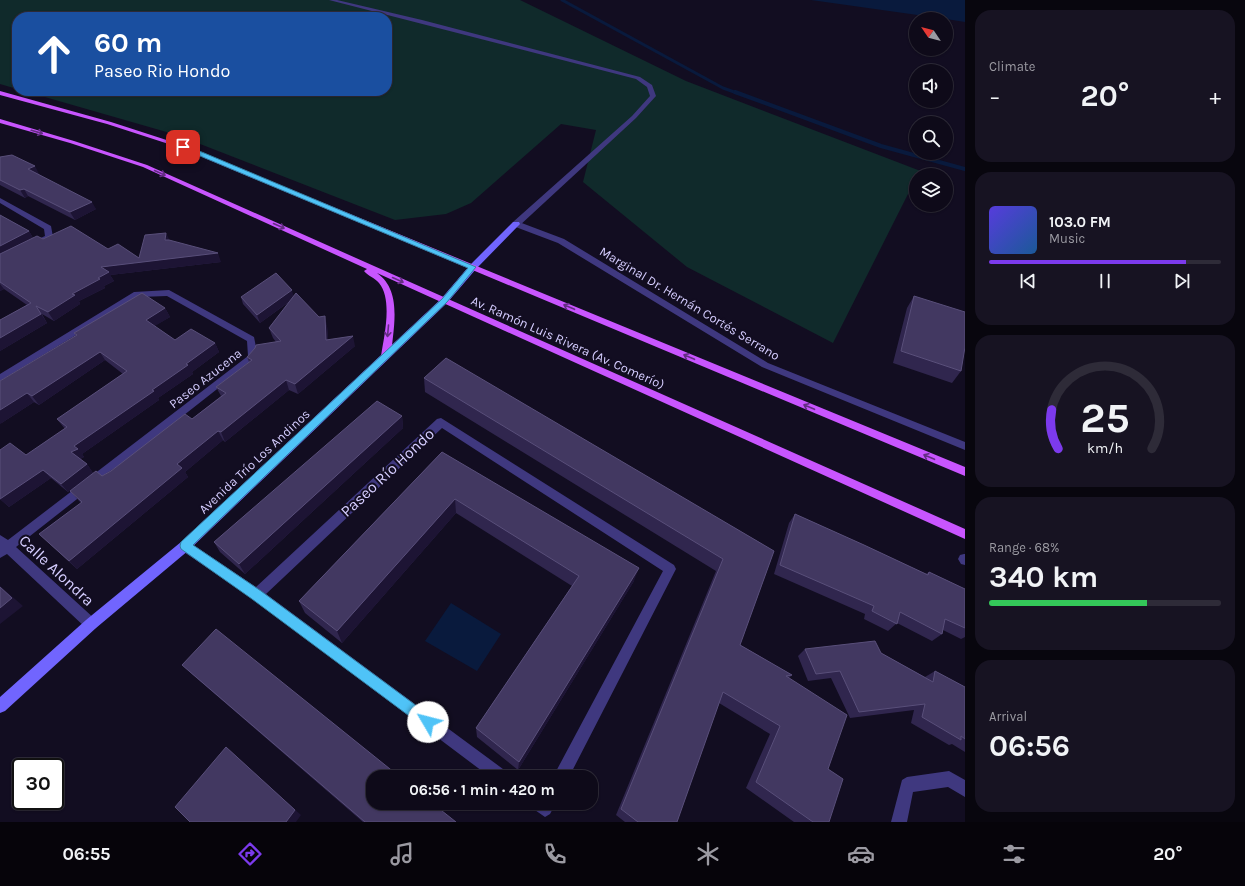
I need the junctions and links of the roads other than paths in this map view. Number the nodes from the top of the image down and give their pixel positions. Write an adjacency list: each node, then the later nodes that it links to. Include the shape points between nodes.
1 (332, 0): 2 (street)
2 (382, 12)
3 (392, 14): 7 (street, via 638,78 650,86 653,96 634,117)
4 (0, 93): 10 (main road, via 109,123 183,147)
5 (0, 121): 9 (main road, Av. Ramón Luis Rivera (Av. Comerío), one-way to 9, via 145,166)
6 (0, 200): 8 (street, via 48,228 49,237)
7 (516, 224): 10 (street, Avenida Trío Los Andinos); 14 (street, Marginal Dr. Hernán Cortés Serrano, via 561,241 765,365)
8 (28, 248)
9 (346, 257): 11 (main road, Av. Ramón Luis Rivera (Av. Comerío), one-way to 11); 12 (main road, one-way to 12, via 380,280 387,291 390,302)
10 (473, 267): 11 (street, Avenida Trío Los Andinos); 15 (main road, one-way to 10)
11 (444, 300): 12 (street, Avenida Trío Los Andinos); 16 (main road, Av. Ramón Luis Rivera (Av. Comerío))
12 (386, 356): 17 (street, Avenida Trío Los Andinos)
13 (0, 378): 18 (street, Paseo Azucena, via 137,294 169,293 251,339 253,357)
14 (965, 446)
15 (965, 472)
16 (965, 534)
17 (185, 546): 19 (street); 20 (street, Avenida Trío Los Andinos)
18 (2, 547): 20 (street, Calle Alondra)
19 (256, 595): 22 (street); 23 (street, Paseo Río Hondo, via 441,422 670,569)
20 (91, 624): 21 (street, Avenida Trío Los Andinos)
21 (0, 706)
22 (493, 770)
23 (566, 770)
24 (965, 789): 25 (street, via 949,779 907,786)
25 (899, 822)

